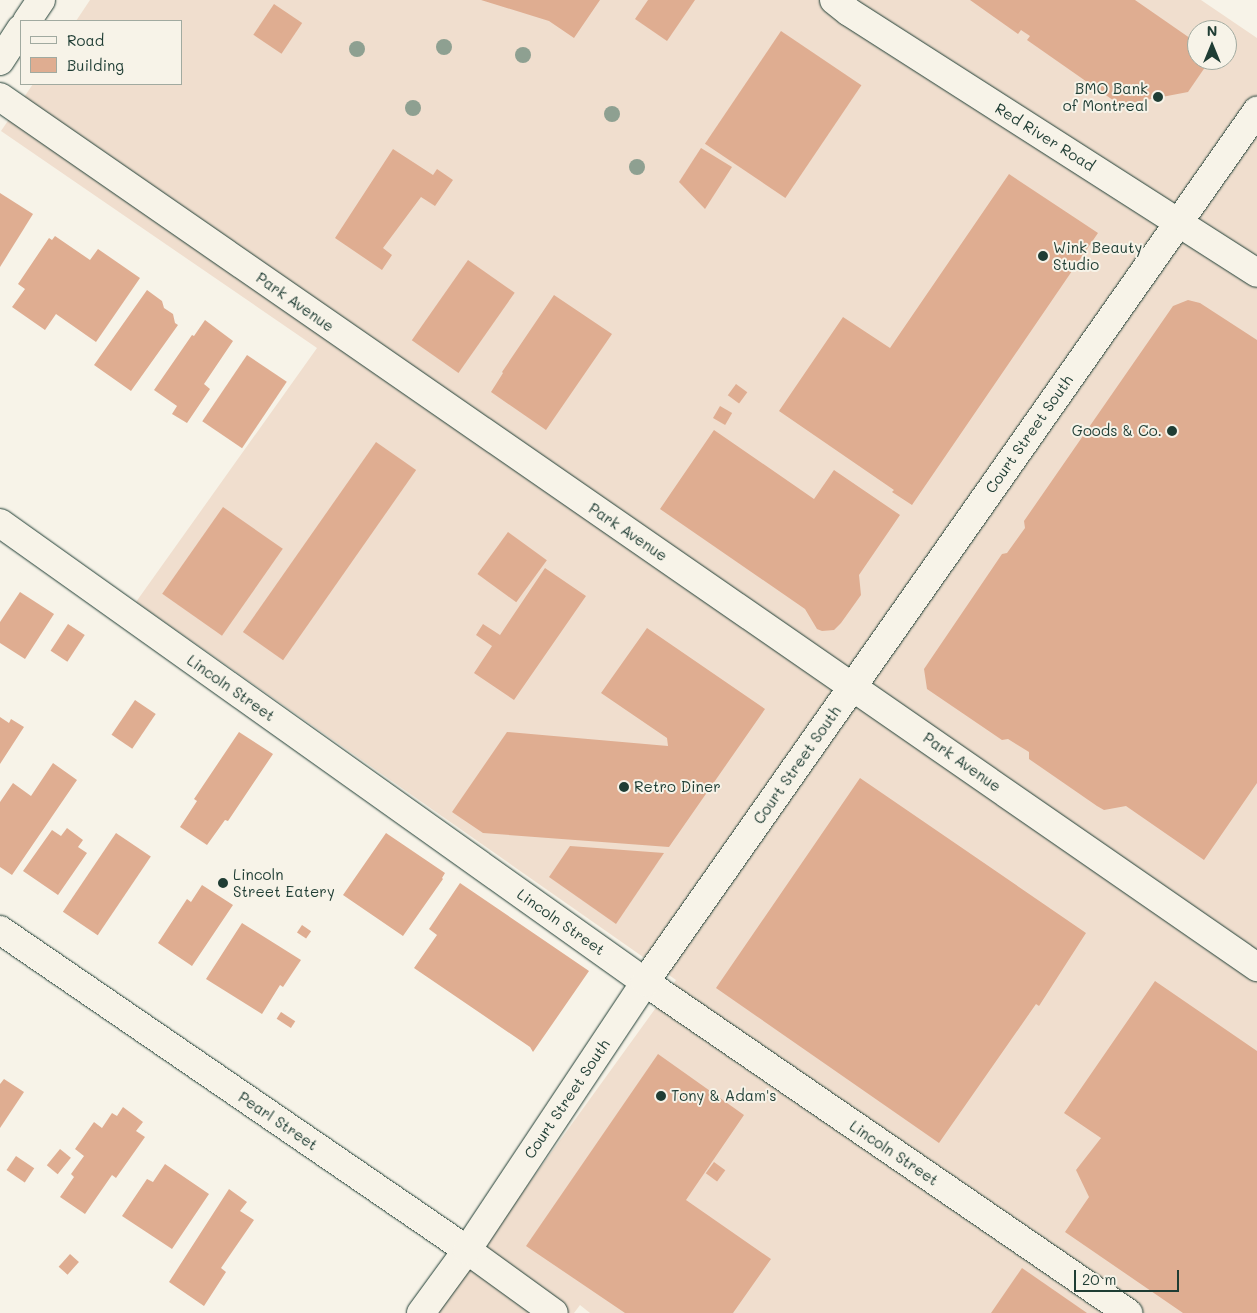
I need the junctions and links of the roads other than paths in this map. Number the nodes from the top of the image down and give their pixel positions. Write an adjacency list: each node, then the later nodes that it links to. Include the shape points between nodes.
1 (41, 0): 3 (street)
2 (834, 0): 8 (street, Red River Road)
3 (28, 20)
4 (20, 31): 5 (street)
5 (0, 61)
6 (0, 97): 11 (street, Park Avenue)
7 (1257, 111): 8 (street, Court Street South)
8 (1178, 222): 9 (street, Red River Road); 11 (street, Court Street South)
9 (1257, 273)
10 (0, 523): 14 (street, Lincoln Street)
11 (852, 686): 13 (street, Park Avenue); 14 (street, Court Street South)
12 (0, 930): 15 (street, Pearl Street)
13 (1257, 967)
14 (646, 982): 15 (street, Court Street South); 18 (street, Lincoln Street)
15 (467, 1250): 16 (street, Court Street South); 17 (street, Pearl Street)
16 (421, 1313)
17 (554, 1313)
18 (1128, 1313)

